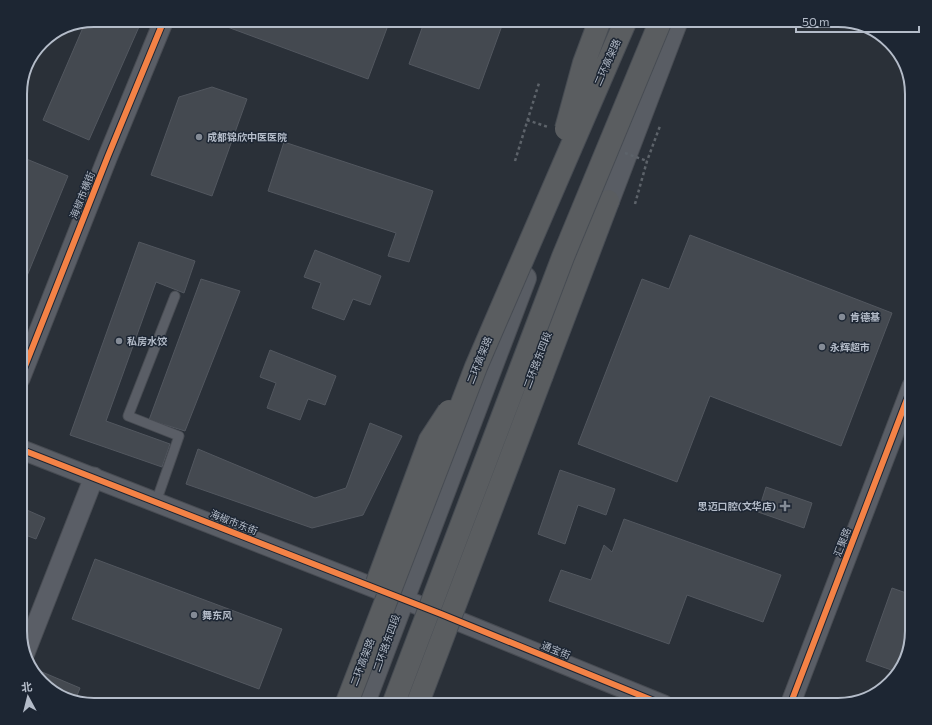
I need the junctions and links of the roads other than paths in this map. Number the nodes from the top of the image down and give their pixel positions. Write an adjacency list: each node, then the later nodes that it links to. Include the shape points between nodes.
1 (161, 27): 10 (street, 海椒市横街)
2 (597, 27): 7 (highway, bridge, via 584,63)
3 (617, 27): 16 (main road, 二环路东四段, via 523,284)
4 (623, 27): 7 (highway, 二环高架路, bridge)
5 (658, 27): 22 (highway, bridge, via 563,257)
6 (674, 27): 8 (main road, 二环路东四段)
7 (547, 200): 11 (highway, 二环高架路, bridge)
8 (608, 201): 17 (main road, 二环路东四段, via 582,242); 24 (highway, bridge)
9 (176, 296): 15 (lane, via 128,416 179,436)
10 (27, 361)
11 (476, 367): 19 (highway, bridge, via 430,440); 20 (highway, 二环高架路, bridge)
12 (905, 404): 26 (street, 汇聚路)
13 (27, 452): 14 (street, 海椒市东街)
14 (94, 477): 15 (street, 海椒市东街); 18 (street)
15 (156, 502): 16 (street, 海椒市东街)
16 (402, 599): 17 (street, 海椒市东街); 21 (main road, 二环路东四段)
17 (441, 614): 23 (main road, 二环路东四段); 25 (street, 通宝街)
18 (28, 644)
19 (334, 698)
20 (349, 698)
21 (366, 698)
22 (396, 698)
23 (410, 698)
24 (420, 698)
25 (647, 698)
26 (793, 698)

